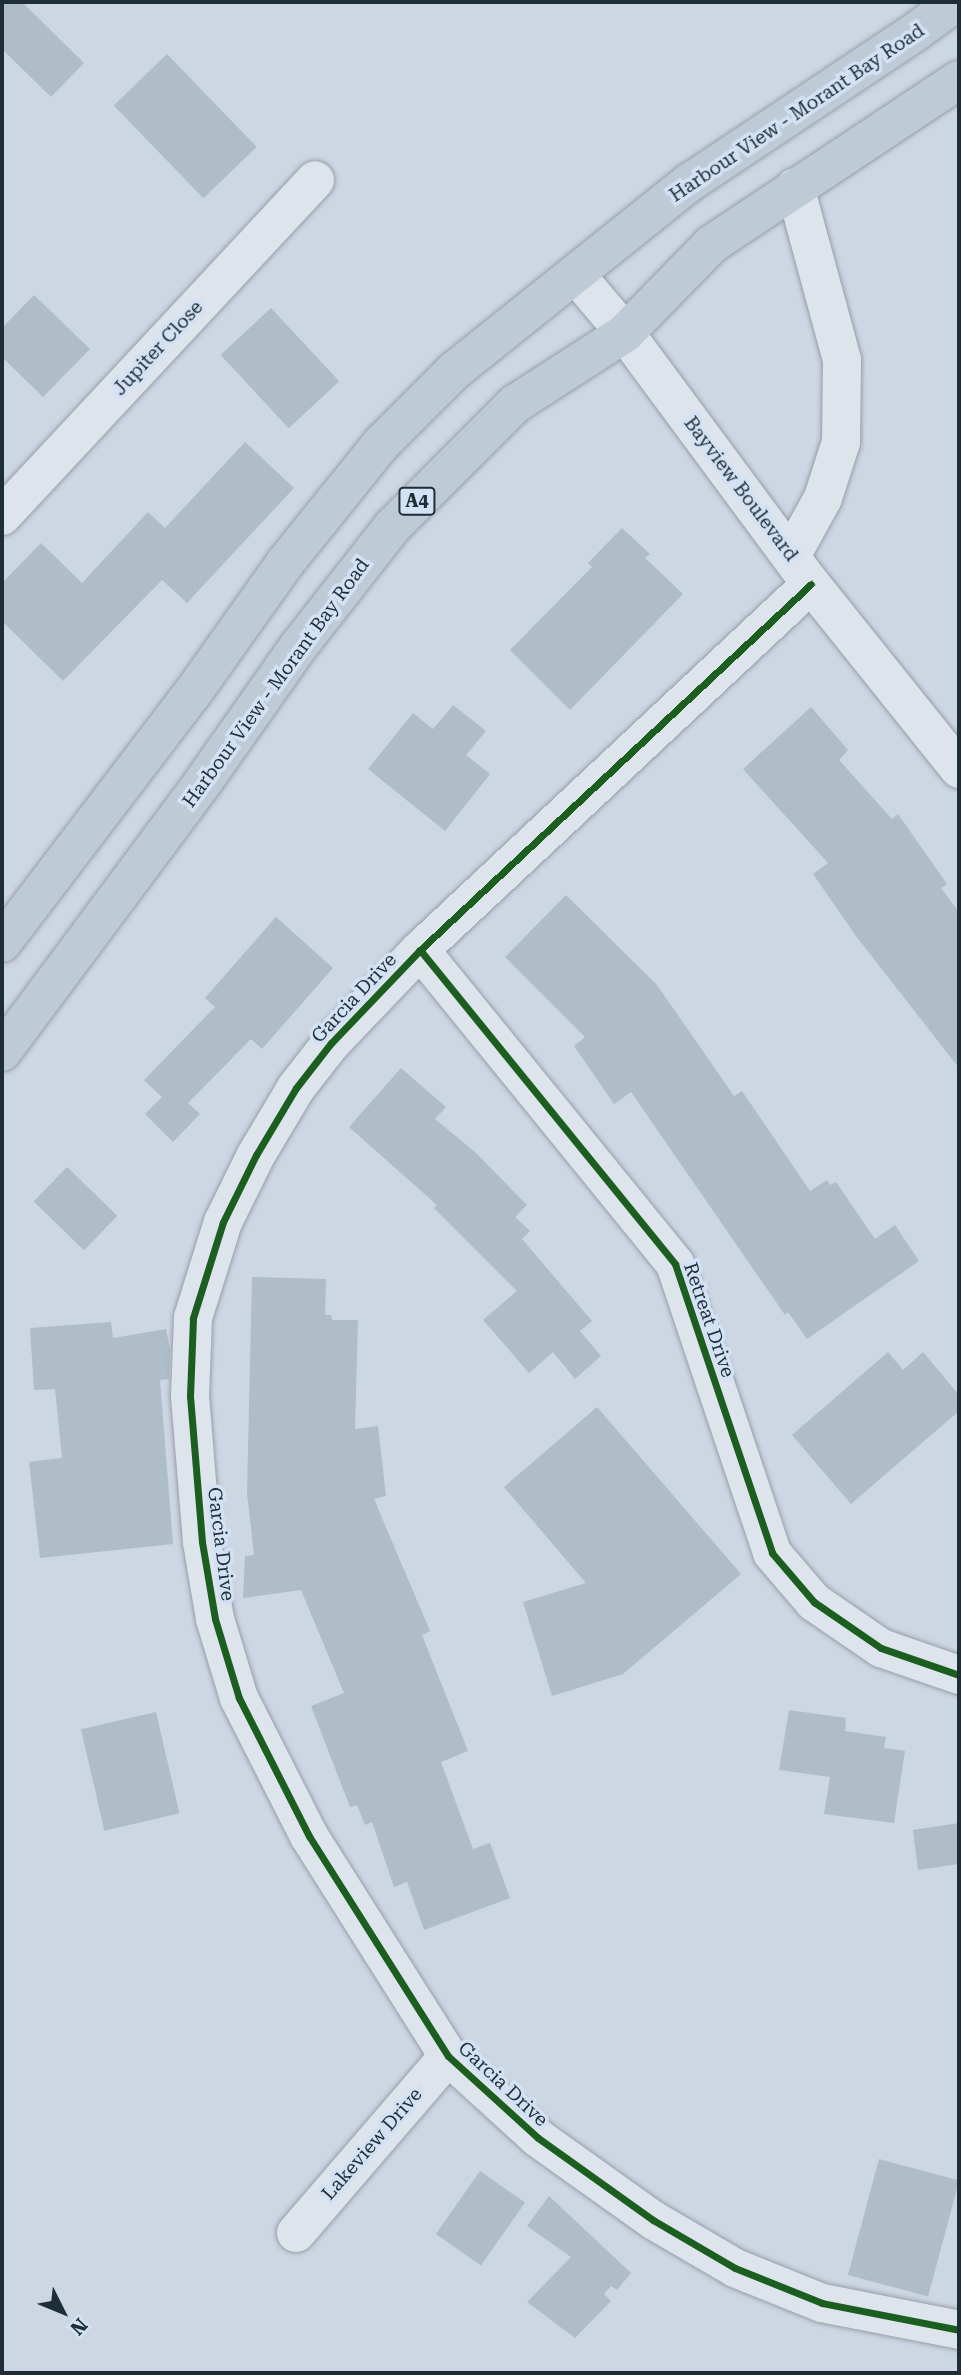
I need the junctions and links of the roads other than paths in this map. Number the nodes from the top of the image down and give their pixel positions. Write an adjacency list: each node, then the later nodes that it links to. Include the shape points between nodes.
1 (956, 2): 5 (highway, Harbour View - Morant Bay Road, via 689,183)
2 (959, 80): 4 (highway, Harbour View - Morant Bay Road / A4)
3 (314, 180): 7 (street, Jupiter Close)
4 (795, 187): 6 (highway, Harbour View - Morant Bay Road / A4, via 712,244); 8 (street, Garcia Drive, via 842,360 841,442)
5 (576, 275): 6 (street, Bayview Boulevard); 11 (highway, Harbour View - Morant Bay Road, via 454,370 382,443 285,563 192,694)
6 (625, 333): 8 (street, Bayview Boulevard); 13 (highway, Harbour View - Morant Bay Road / A4, via 515,404 392,527 298,647)
7 (2, 516)
8 (801, 570): 9 (street, Bayview Boulevard); 12 (street, Garcia Drive)
9 (947, 726): 10 (street, Bayview Boulevard)
10 (959, 769)
11 (2, 943)
12 (420, 950): 14 (street, Retreat Drive, via 675,1264 772,1553 814,1602 881,1648); 15 (street, Garcia Drive, via 331,1043 296,1088 256,1155 223,1222 193,1318 190,1396 202,1542 213,1606 239,1698 309,1836)
13 (2, 1052)
14 (959, 1675)
15 (448, 2056): 16 (street, Lakeview Drive); 17 (street, Garcia Drive, via 538,2138 653,2220 735,2268 821,2303)
16 (296, 2233)
17 (959, 2330)

